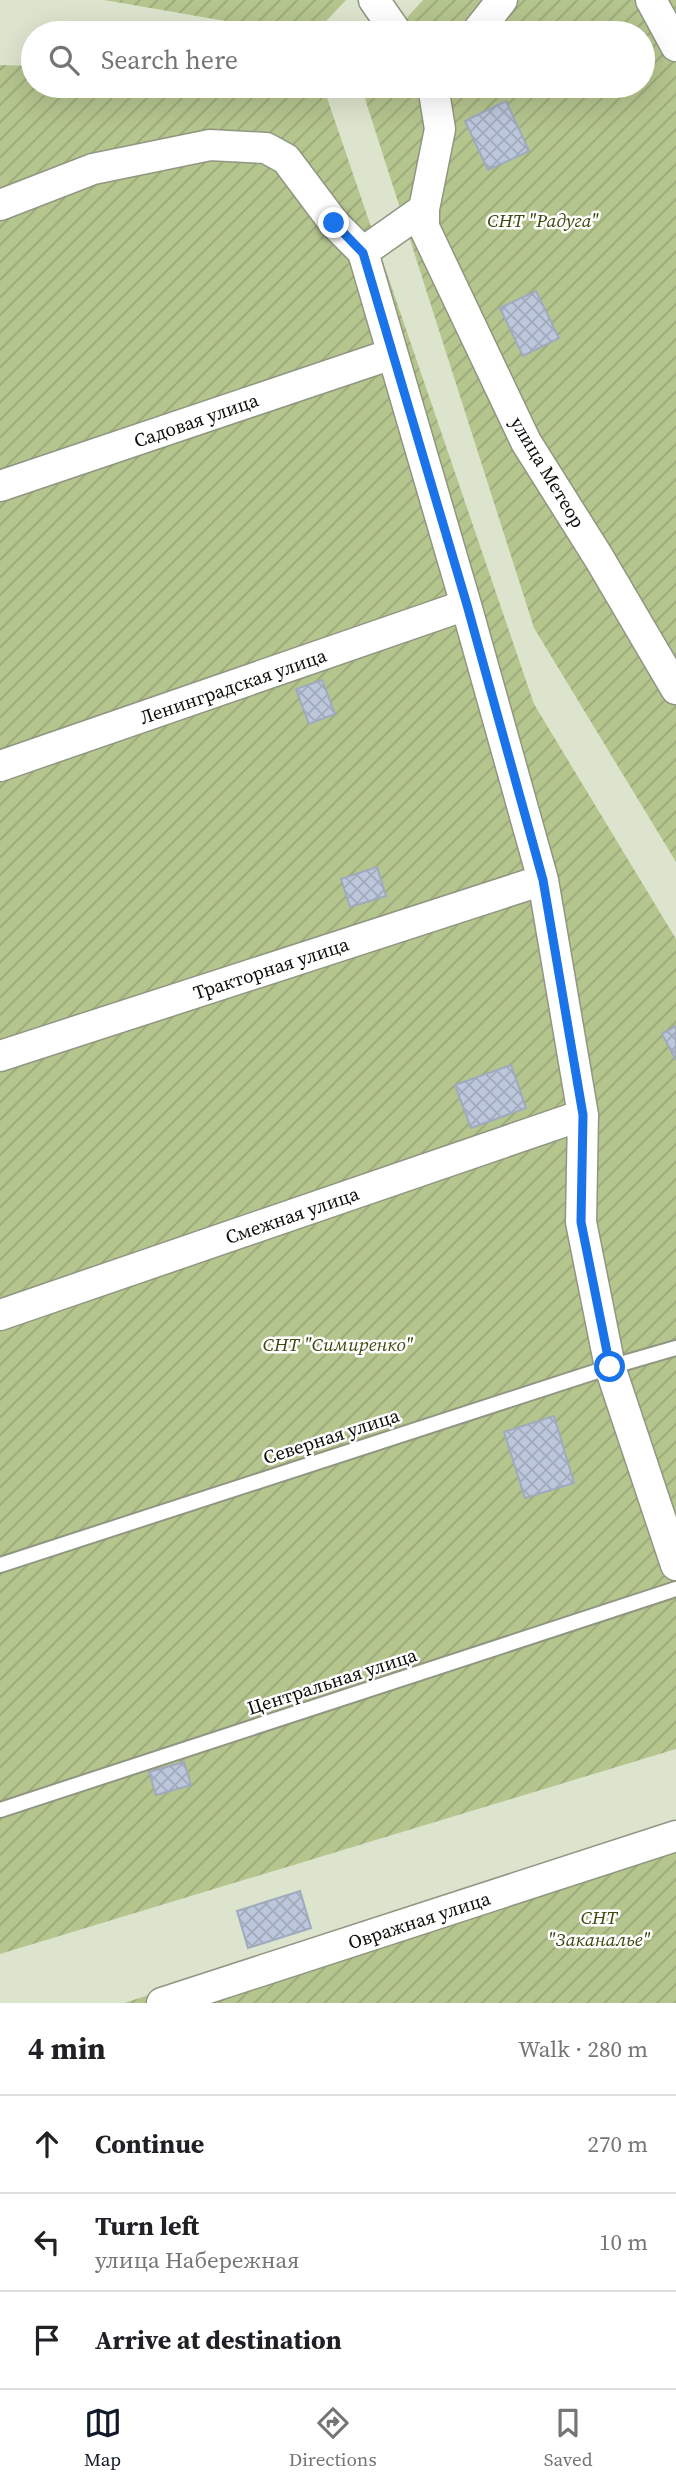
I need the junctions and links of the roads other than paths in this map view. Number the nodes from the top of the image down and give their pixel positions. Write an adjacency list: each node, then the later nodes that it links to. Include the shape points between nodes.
1 (374, 0): 4 (street)
2 (502, 0): 5 (street)
3 (651, 0): 6 (street)
4 (389, 21)
5 (485, 21)
6 (676, 46)
7 (435, 98): 9 (street, via 440,129)
8 (0, 205): 10 (street, via 93,169 210,145 266,148 286,159)
9 (424, 209): 10 (street); 14 (street, улица Метеор, via 424,227 526,442)
10 (363, 253): 11 (street)
11 (392, 354): 12 (street, Садовая улица); 13 (street)
12 (0, 486)
13 (467, 605): 15 (street, Ленинградская улица); 16 (street)
14 (676, 689)
15 (0, 766)
16 (543, 880): 17 (street, Тракторная улица); 18 (street)
17 (0, 1056)
18 (583, 1115): 19 (street, Смежная улица); 21 (street, via 581,1222)
19 (0, 1315)
20 (676, 1348): 21 (lane, Северная улица)
21 (610, 1367): 22 (street); 23 (lane, Северная улица)
22 (676, 1565)
23 (0, 1566)
24 (676, 1589): 25 (lane, Центральная улица)
25 (0, 1810)
26 (676, 1836): 27 (street, Овражная улица)
27 (162, 2003)

